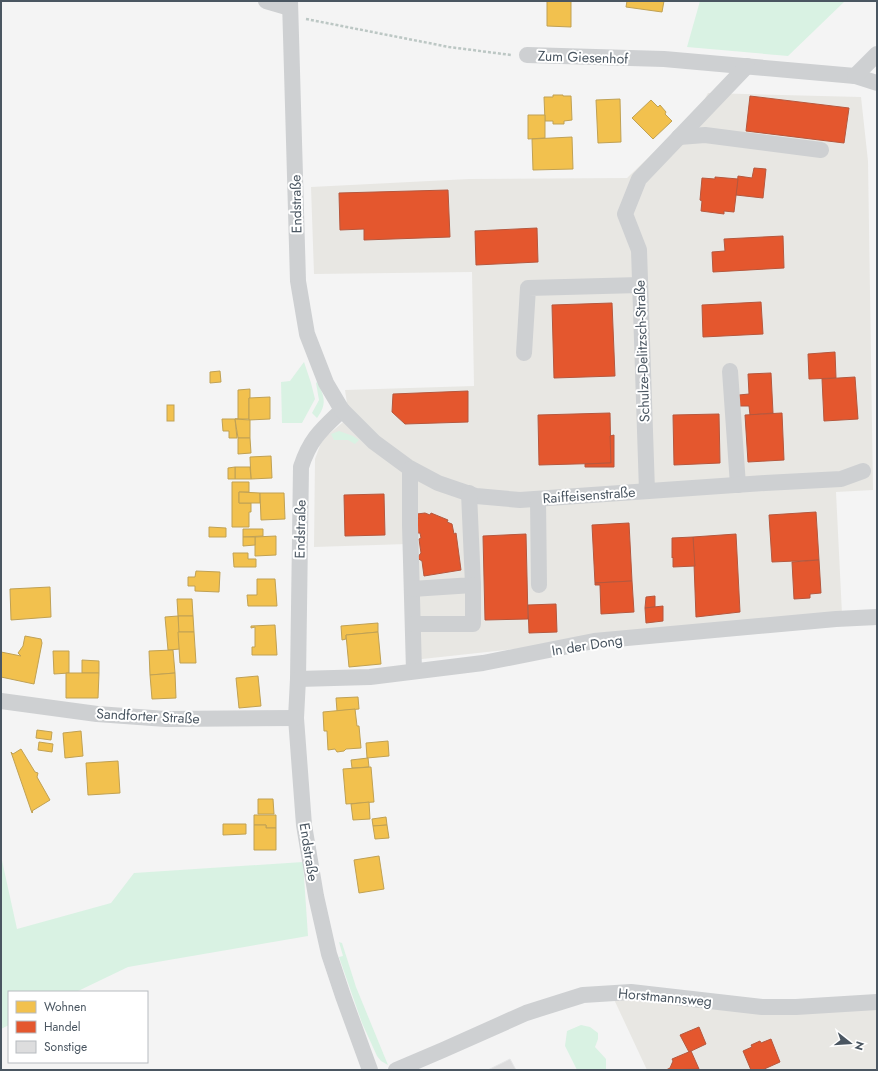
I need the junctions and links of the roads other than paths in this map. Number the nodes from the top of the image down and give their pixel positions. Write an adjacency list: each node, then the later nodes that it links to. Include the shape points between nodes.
1 (266, 1): 2 (street)
2 (291, 9): 13 (street, Endstraße, via 298,281 307,334 326,383)
3 (877, 54): 6 (street)
4 (527, 55): 5 (street, Zum Giesenhof, via 664,59)
5 (747, 66): 6 (street, Zum Giesenhof); 8 (street)
6 (855, 76): 7 (street, Zum Giesenhof)
7 (877, 83)
8 (679, 137): 9 (street, via 705,135); 10 (street, Schulze-Delitzsch-Straße, via 639,179 625,214 639,250)
9 (821, 150)
10 (640, 285): 11 (street, via 528,288); 17 (street, Schulze-Delitzsch-Straße)
11 (524, 353)
12 (730, 371): 16 (street)
13 (342, 410): 14 (street, Raiffeisenstraße, via 374,442); 26 (street, Endstraße, via 316,435 306,451 301,467)
14 (410, 469): 18 (street, Raiffeisenstraße, via 438,483); 22 (street)
15 (863, 471): 16 (street, Raiffeisenstraße, via 841,479)
16 (738, 485): 17 (street, Raiffeisenstraße)
17 (647, 491): 19 (street, Raiffeisenstraße)
18 (469, 493): 19 (street, Raiffeisenstraße, via 476,496 520,500); 20 (street)
19 (538, 499): 21 (street)
20 (472, 585): 22 (street); 24 (street, via 473,624)
21 (539, 585)
22 (412, 589): 24 (street)
23 (877, 617): 25 (street, In der Dong, via 594,641 483,663)
24 (413, 624): 25 (street)
25 (414, 671): 26 (street, In der Dong, via 370,677)
26 (298, 679): 28 (street, Endstraße)
27 (1, 700): 28 (street, Sandforter Straße, via 97,714 166,719)
28 (296, 718): 30 (street, Endstraße, via 304,825 316,896 334,968)
29 (877, 1002): 31 (street, Horstmannsweg, via 796,1008 762,1007 631,992 583,995 526,1013)
30 (370, 1070)
31 (396, 1070)

